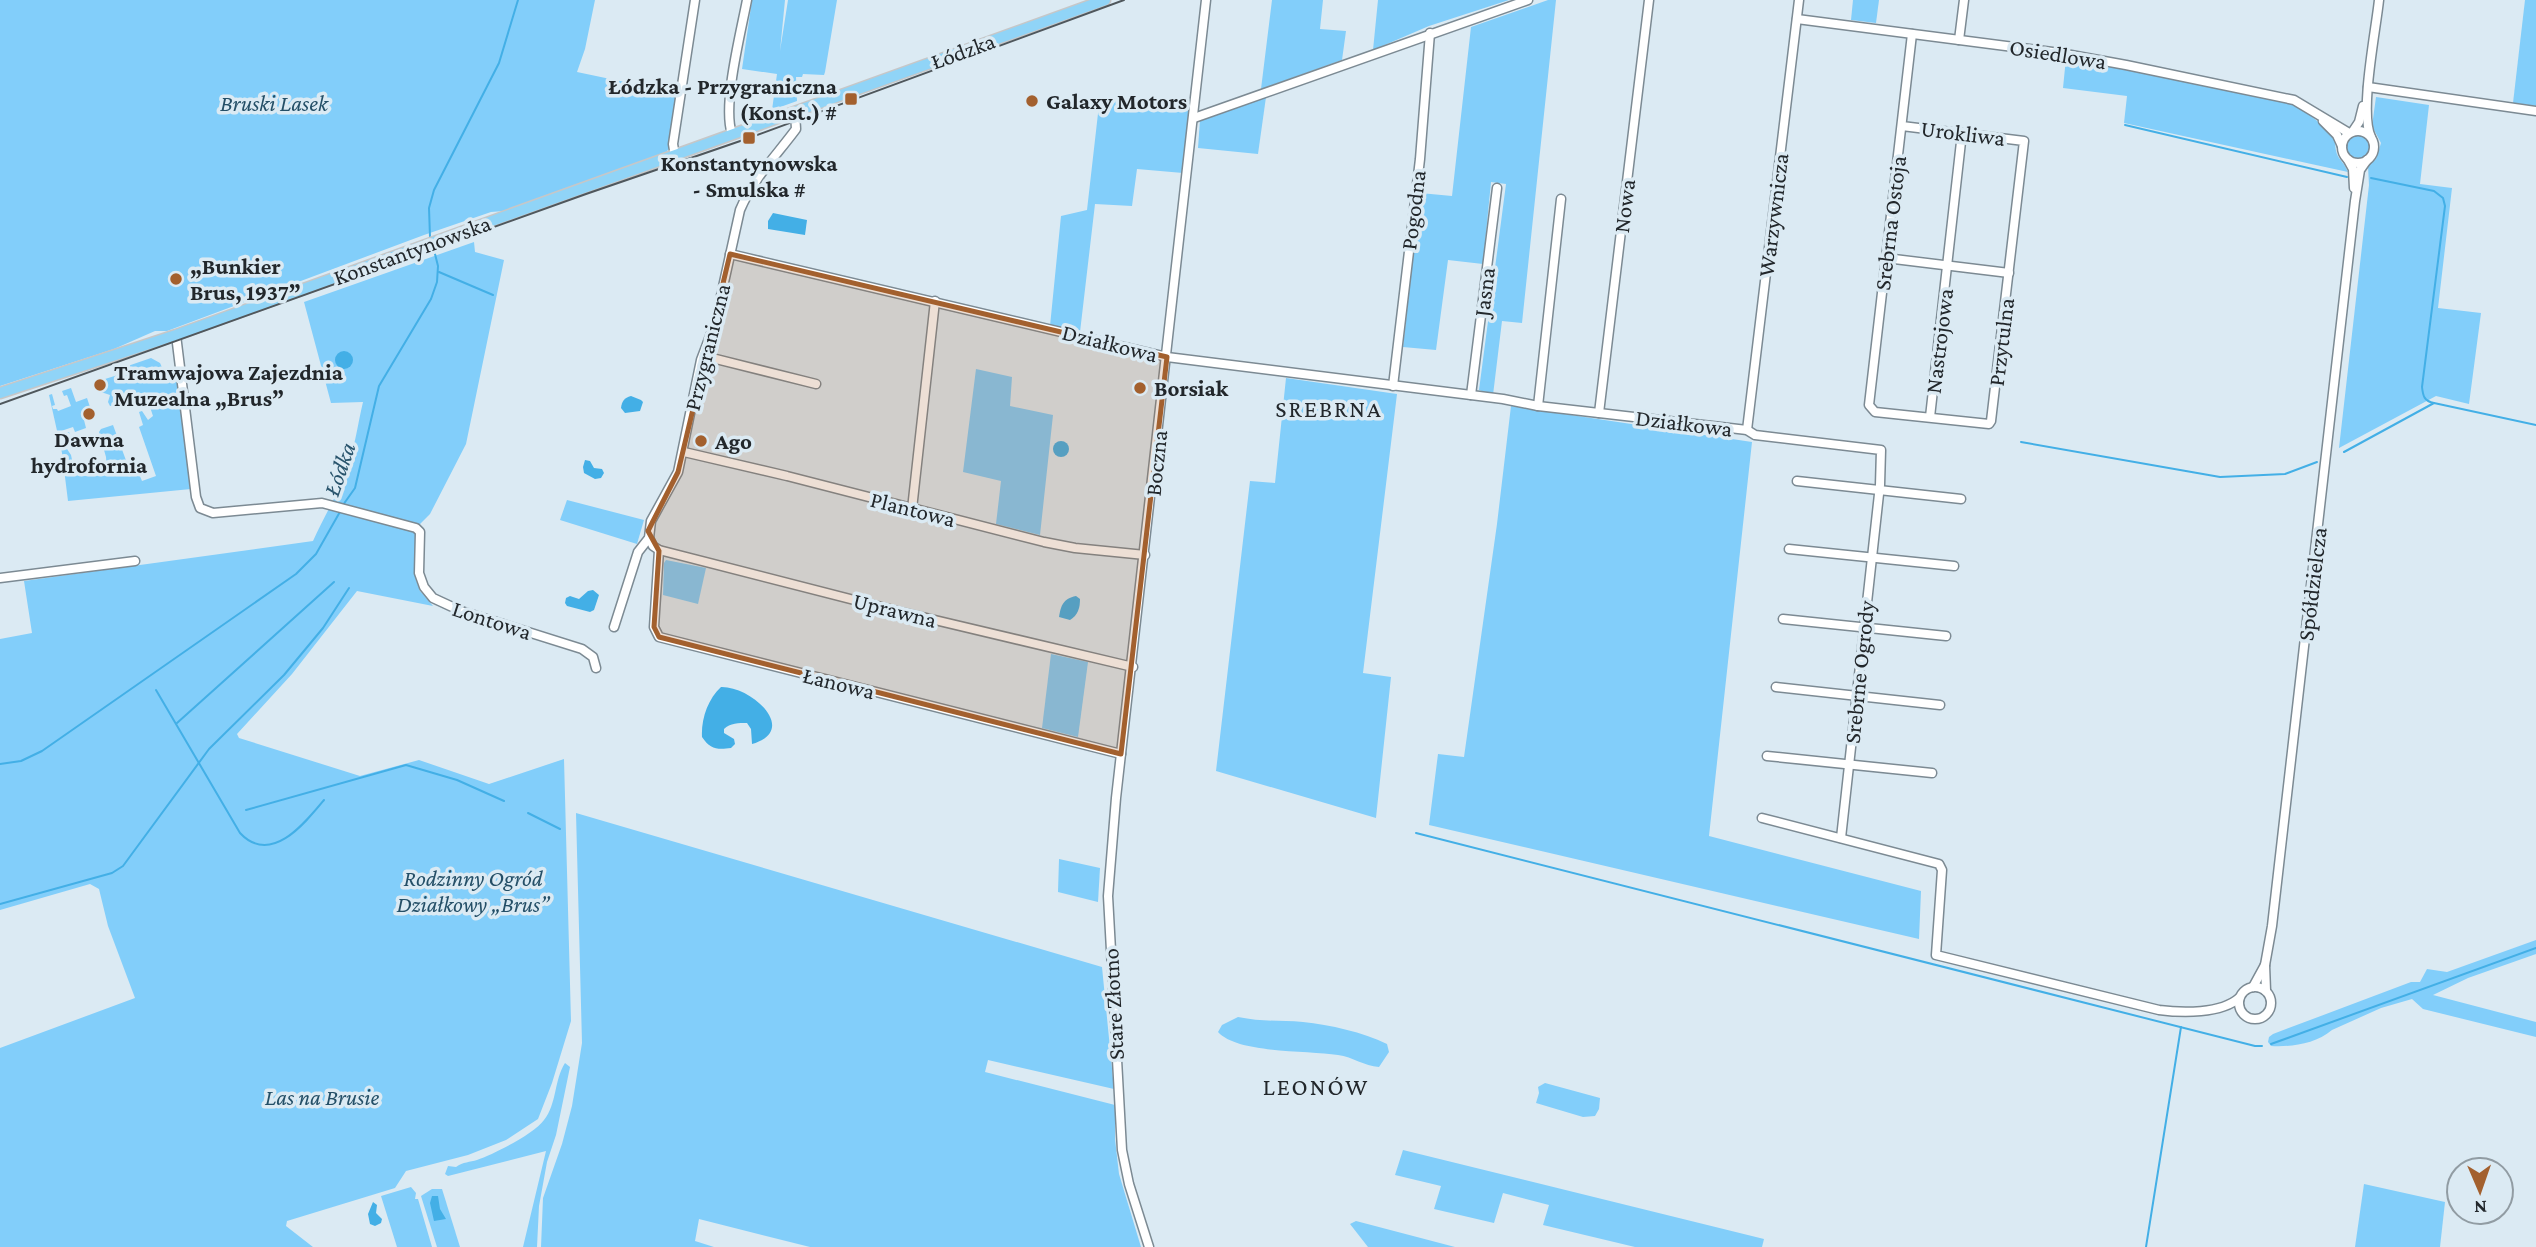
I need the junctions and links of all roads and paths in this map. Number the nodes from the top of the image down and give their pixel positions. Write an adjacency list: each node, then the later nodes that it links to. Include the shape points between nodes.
1 (695, 0): 29 (street)
2 (747, 0): 25 (street, via 730,102)
3 (1105, 0): 15 (main road, Łódzka)
4 (1206, 0): 19 (street, Boczna)
5 (1528, 0): 11 (street)
6 (1649, 0): 49 (street, Nowa)
7 (1799, 0): 10 (street, Warzywnicza)
8 (1964, 0): 13 (street)
9 (2379, 0): 14 (street)
10 (1797, 19): 12 (street, Osiedlowa); 51 (street, Warzywnicza)
11 (1430, 33): 19 (street); 44 (street, Pogodna)
12 (1912, 34): 13 (street, Osiedlowa); 21 (street, Srebrna Ostoja)
13 (1959, 40): 16 (street, Osiedlowa, via 2113,63 2288,99)
14 (2367, 90): 17 (street); 20 (street); 26 (street, via 2366,122)
15 (822, 102): 18 (main road, Konstantynowska)
16 (2314, 111): 22 (street, Osiedlowa); 28 (street, Osiedlowa)
17 (2536, 111)
18 (794, 112): 25 (main road, Konstantynowska); 35 (street, Przygraniczna, via 796,129 747,193)
19 (1194, 118): 42 (street, Boczna)
20 (2360, 118): 22 (street, via 2352,125); 23 (street)
21 (1902, 126): 24 (street, Urokliwa); 36 (street, Srebrna Ostoja)
22 (2338, 126): 23 (street, Osiedlowa)
23 (2351, 132): 26 (street, via 2362,131); 28 (street)
24 (1962, 133): 27 (street, Urokliwa); 37 (street, Nastrojowa)
25 (732, 134): 29 (main road, Konstantynowska)
26 (2371, 137): 31 (street, via 2374,149)
27 (2024, 141): 38 (street, Przytulna)
28 (2342, 146): 30 (street)
29 (675, 156): 40 (main road, Konstantynowska)
30 (2346, 157): 31 (street, via 2354,162); 34 (street, via 2353,169)
31 (2367, 160): 34 (street, via 2360,170)
32 (1497, 188): 46 (street, Jasna)
33 (1561, 199): 47 (street)
34 (2355, 201): 80 (street, Spółdzielcza, via 2276,900)
35 (730, 254): 39 (street, Działkowa); 41 (street, Przygraniczna)
36 (1886, 258): 37 (street, Nastrojowa); 48 (street, Srebrna Ostoja)
37 (1947, 266): 38 (street, Nastrojowa); 50 (street, Nastrojowa)
38 (2009, 273): 50 (street, Przytulna, via 1991,423)
39 (935, 301): 42 (street, Działkowa); 56 (street)
40 (176, 335): 45 (main road, Konstantynowska); 70 (street, Lontowa, via 200,508 214,513 307,502 333,505 419,531 419,573 428,593 441,603 582,649 593,657)
41 (704, 356): 43 (street); 52 (street, Przygraniczna)
42 (1167, 357): 44 (street, Działkowa); 60 (street, Boczna)
43 (816, 384)
44 (1393, 386): 46 (street, Działkowa)
45 (0, 393)
46 (1471, 395): 47 (street, Działkowa)
47 (1538, 406): 49 (street, Działkowa)
48 (1871, 411): 50 (street, Przytulna)
49 (1599, 413): 51 (street, Działkowa)
50 (1930, 417)
51 (1747, 430): 54 (street, Srebrne Ogrody, via 1755,435 1881,450)
52 (684, 452): 56 (street, Plantowa); 57 (street, Przygraniczna, via 651,521)
53 (1797, 481): 54 (street)
54 (1879, 490): 55 (street); 61 (street, Srebrne Ogrody)
55 (1961, 499)
56 (912, 509): 60 (street, Plantowa, via 1044,542)
57 (649, 538): 58 (street); 66 (street, Przygraniczna, via 638,552)
58 (659, 550): 69 (street, Uprawna); 74 (street, Łanowa, via 654,632 659,637)
59 (1789, 550): 61 (street)
60 (1145, 555): 69 (street, Boczna)
61 (1872, 558): 63 (street); 67 (street, Srebrne Ogrody)
62 (135, 561): 64 (street)
63 (1954, 566)
64 (0, 578)
65 (1783, 620): 67 (street)
66 (614, 627)
67 (1864, 628): 68 (street); 72 (street, Srebrne Ogrody)
68 (1946, 636)
69 (1133, 667): 74 (street, Boczna)
70 (596, 668)
71 (1776, 687): 72 (street)
72 (1857, 695): 73 (street); 76 (street, Srebrne Ogrody)
73 (1940, 705)
74 (1121, 756): 86 (street, Stare Złotno, via 1108,883 1111,962 1122,1150)
75 (1767, 756): 76 (street)
76 (1848, 765): 77 (street); 79 (street, Srebrne Ogrody)
77 (1932, 773)
78 (1762, 818): 79 (street)
79 (1841, 838): 84 (street, via 1941,866 1936,955 2159,1010)
80 (2264, 965): 81 (street); 82 (street)
81 (2253, 987): 82 (street); 83 (street)
82 (2266, 991): 85 (street, via 2271,1000 2266,1014 2252,1018)
83 (2239, 998): 84 (street); 85 (street)
84 (2226, 1006): 85 (street)
85 (2240, 1010)
86 (1149, 1247)

